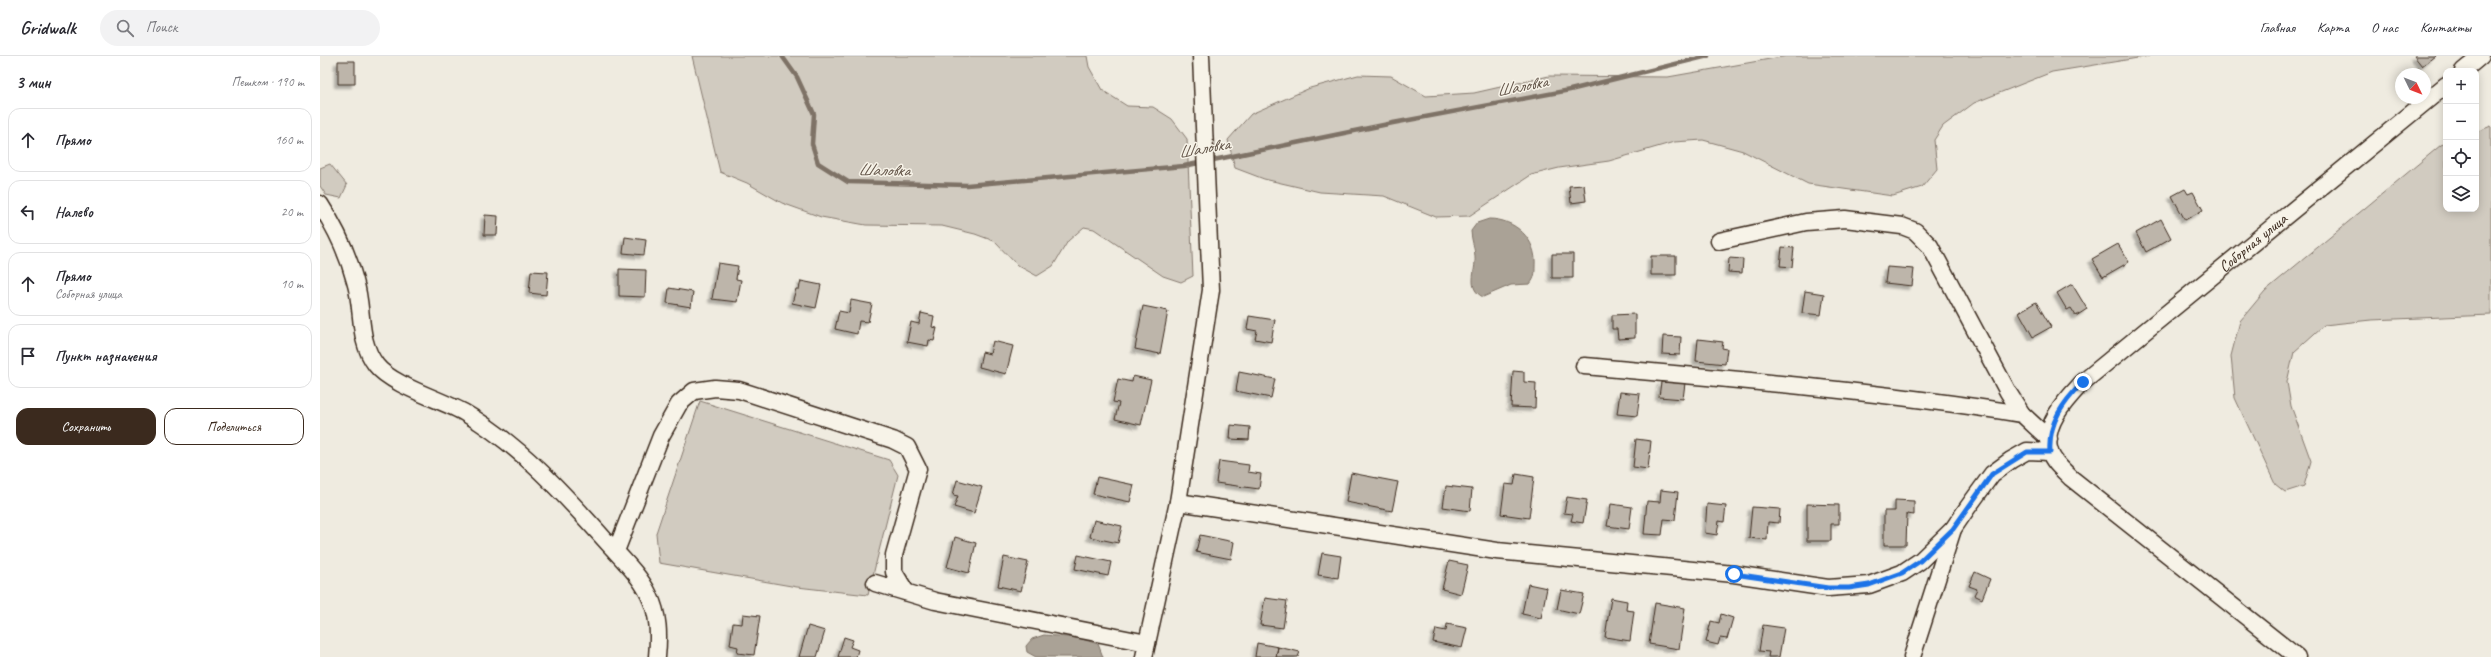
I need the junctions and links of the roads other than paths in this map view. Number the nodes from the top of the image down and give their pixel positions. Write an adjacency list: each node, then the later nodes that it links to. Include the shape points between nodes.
1 (1201, 56): 10 (street, via 1211,290)
2 (2481, 56): 3 (street)
3 (2467, 68)
4 (2443, 87): 9 (street, Соборная улица, via 2089,377 2063,403 2054,421)
5 (320, 204): 12 (street, via 340,240 356,281 362,333 368,352 377,366 394,380 464,413 490,429 537,469)
6 (1719, 241): 8 (street, via 1826,219 1902,226 1915,231 1930,246)
7 (1584, 366): 8 (street, via 1829,388 1937,400)
8 (2022, 414): 9 (street)
9 (2049, 445): 11 (street, via 2027,452 1992,474); 18 (street, via 2058,465 2071,478)
10 (1178, 502): 11 (street, via 1497,552 1734,574 1828,588 1869,585 1902,573 1920,561); 15 (street)
11 (1953, 529): 17 (street)
12 (616, 551): 14 (street, via 661,436 679,404 694,391 715,388 739,390 893,440 907,447 918,469 894,555 894,572); 16 (street, via 637,576 649,595 657,615)
13 (875, 583): 14 (street)
14 (906, 592): 15 (street)
15 (1145, 650)
16 (658, 657)
17 (1912, 657)
18 (2296, 657)

